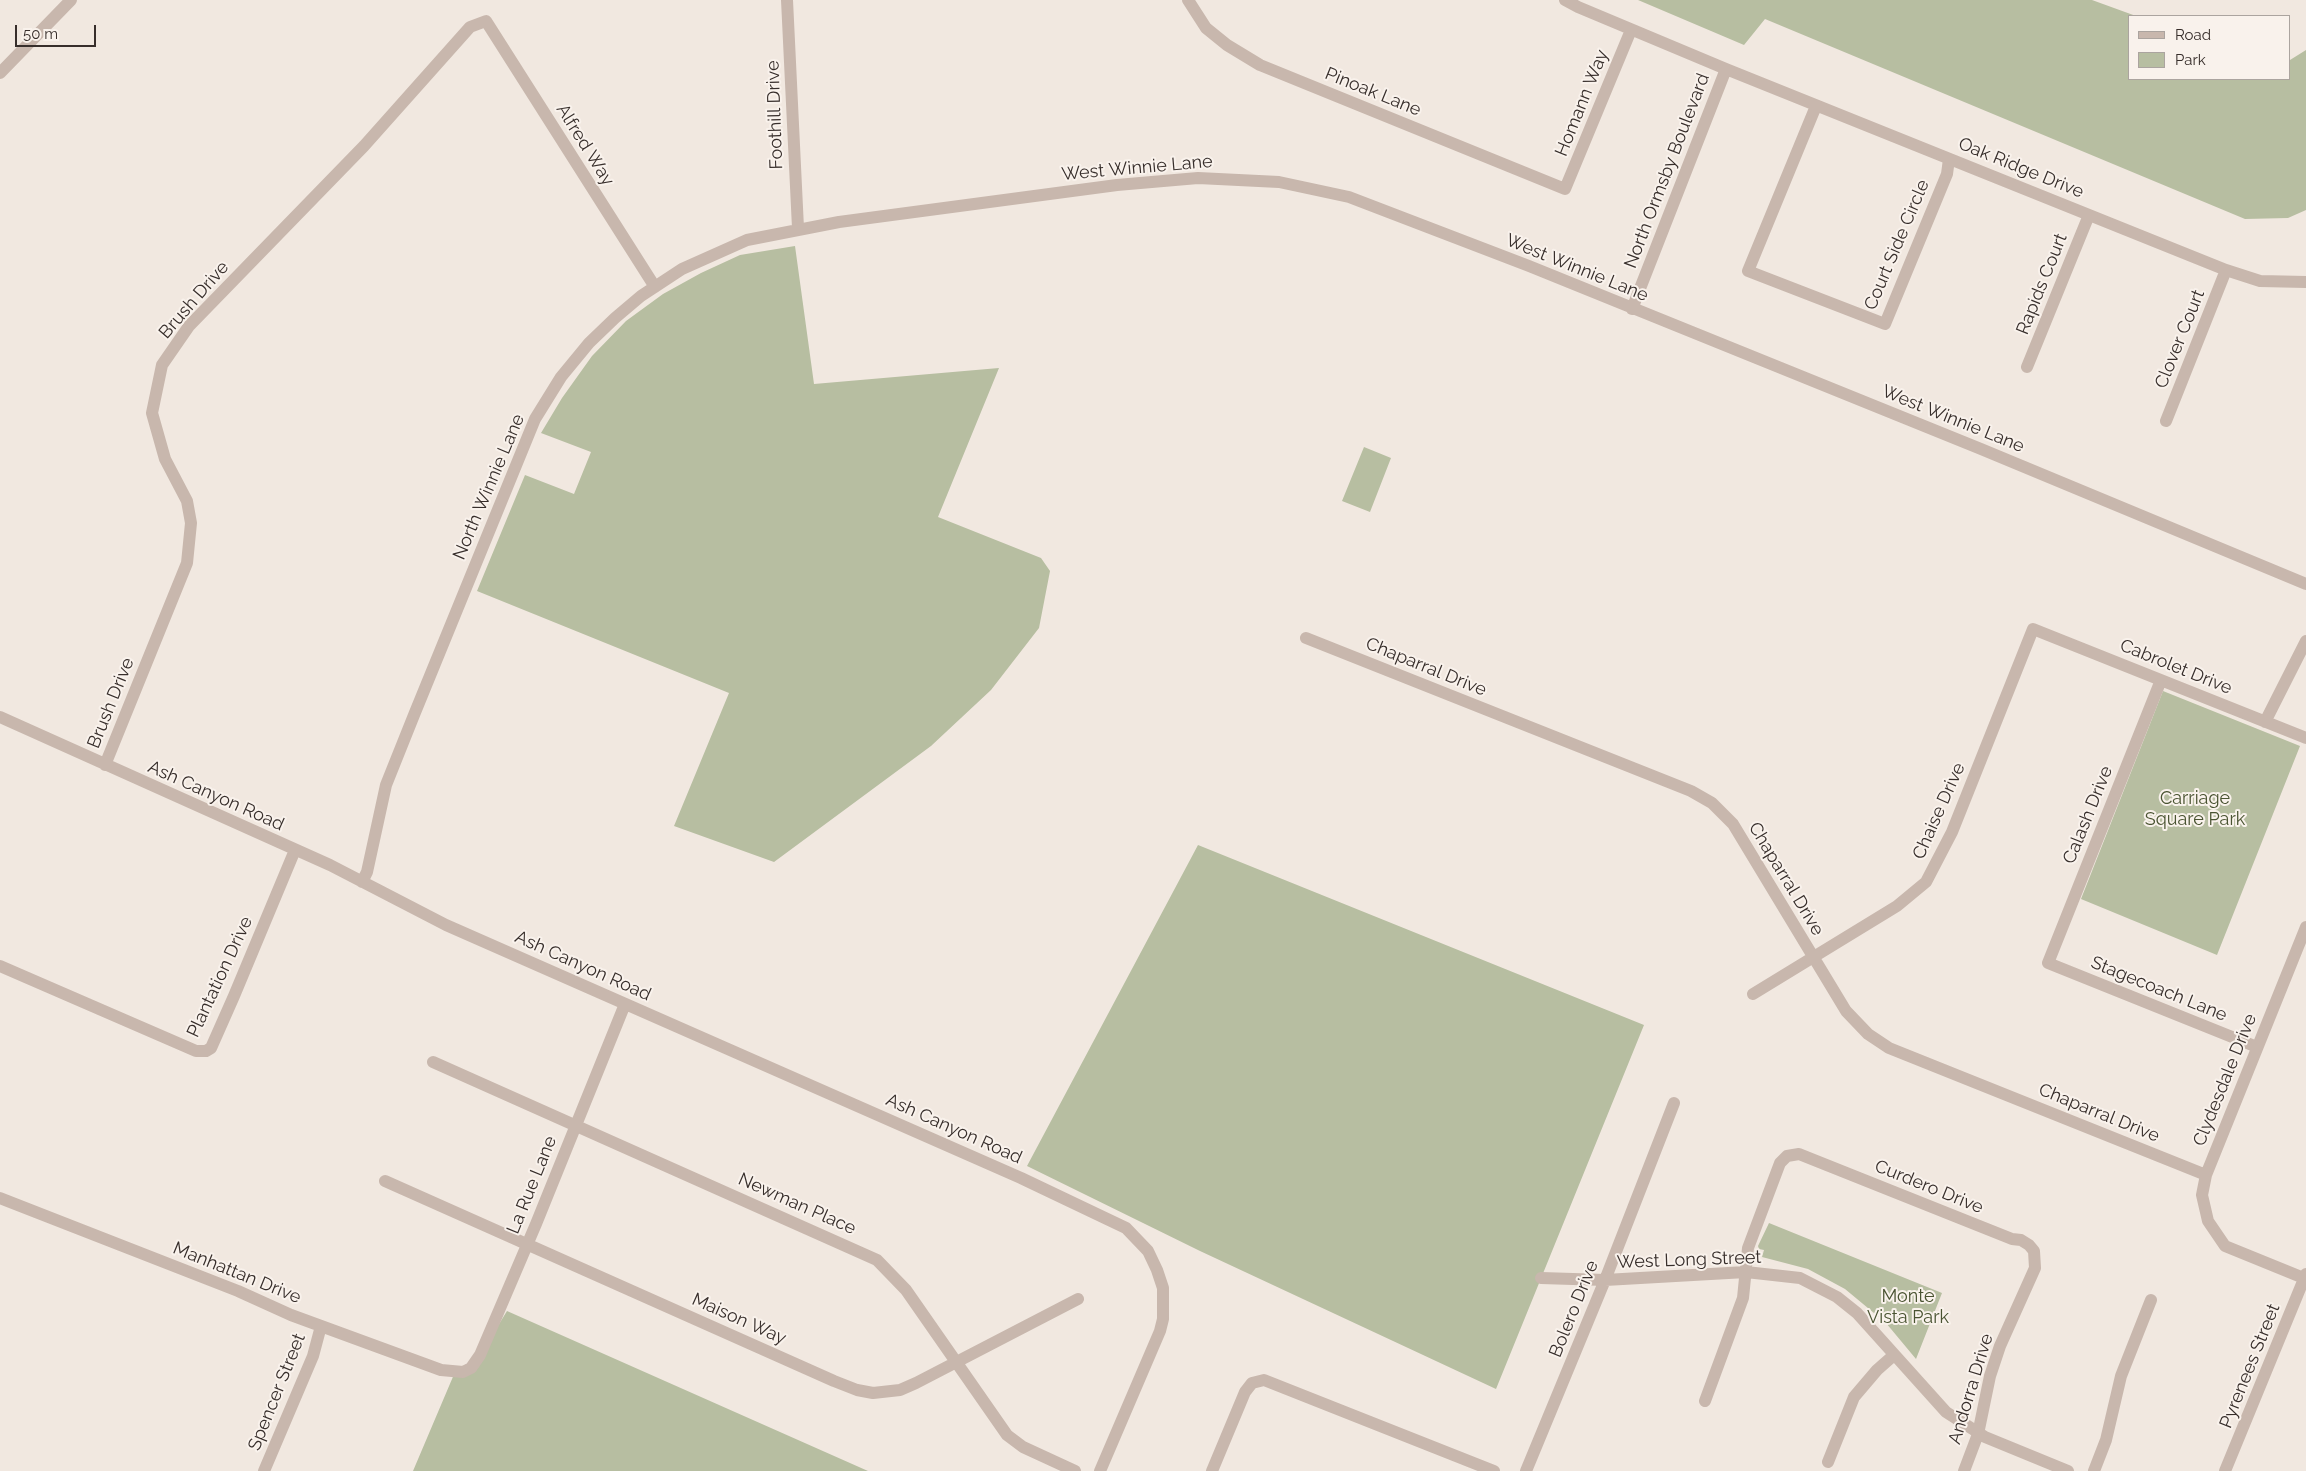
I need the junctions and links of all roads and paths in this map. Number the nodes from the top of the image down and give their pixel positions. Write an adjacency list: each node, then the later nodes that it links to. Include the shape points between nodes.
1 (71, 0): 8 (street)
2 (787, 0): 13 (street, Foothill Drive)
3 (1188, 0): 11 (street, Pinoak Lane, via 1206,28 1260,65)
4 (1565, 0): 6 (street, North Ormsby Boulevard)
5 (486, 21): 16 (street, Alfred Way); 28 (street, Brush Drive, via 470,28 364,146 189,326 162,365 152,413 164,459 187,501 191,523 187,563)
6 (1631, 30): 7 (street, North Ormsby Boulevard); 11 (street, Homann Way)
7 (1726, 69): 9 (street, Oak Ridge Drive); 17 (street, North Ormsby Boulevard)
8 (0, 73)
9 (1816, 106): 10 (street, Oak Ridge Drive); 10 (street, Court Side Circle, via 1748,271 1885,324 1947,174)
10 (1949, 159): 12 (street, Oak Ridge Drive)
11 (1565, 189)
12 (2089, 215): 14 (street, Oak Ridge Drive); 18 (street, Rapids Court)
13 (798, 228): 16 (street, North Winnie Lane, via 747,240 712,254); 17 (street, West Winnie Lane, via 1163,180 1223,178 1279,182 1349,197)
14 (2226, 270): 15 (street, Oak Ridge Drive, via 2260,281); 19 (street, Clover Court)
15 (2306, 282)
16 (655, 287): 30 (street, North Winnie Lane, via 589,343 561,377 535,419 386,785)
17 (1632, 309): 20 (street, West Winnie Lane)
18 (2027, 367)
19 (2166, 421)
20 (2306, 584)
21 (2033, 629): 24 (street, Cabrolet Drive); 32 (street, Chaise Drive, via 1952,832 1926,882 1897,906)
22 (1306, 638): 32 (street, Chaparral Drive, via 1691,791 1712,803 1733,824)
23 (2306, 641): 26 (street)
24 (2161, 680): 26 (street, Cabrolet Drive); 33 (street, Calash Drive)
25 (0, 718): 28 (street, Ash Canyon Road)
26 (2265, 722): 27 (street, Cabrolet Drive)
27 (2306, 738)
28 (105, 764): 29 (street, Ash Canyon Road)
29 (295, 850): 30 (street, Ash Canyon Road); 34 (street, Plantation Drive, via 211,1048 206,1051 196,1051)
30 (362, 882): 36 (street, Ash Canyon Road, via 446,925)
31 (2306, 927): 37 (street, Clydesdale Drive)
32 (1813, 957): 35 (street, Chaise Drive); 41 (street, Chaparral Drive, via 1846,1011 1868,1034 1890,1048)
33 (2048, 963): 37 (street, Stagecoach Lane)
34 (0, 966)
35 (1753, 994)
36 (625, 1004): 40 (street, La Rue Lane); 61 (street, Ash Canyon Road, via 1126,1228 1148,1251 1157,1270 1163,1288 1163,1319)
37 (2257, 1047): 41 (street, Clydesdale Drive)
38 (433, 1062): 40 (street, Newman Place)
39 (1674, 1103): 49 (street, Bolero Drive)
40 (576, 1125): 44 (street, La Rue Lane); 54 (street, Newman Place, via 877,1260 906,1290)
41 (2206, 1175): 47 (street, Clydesdale Drive, via 2202,1195 2204,1209 2215,1234 2225,1246)
42 (385, 1181): 44 (street, Maison Way)
43 (0, 1198): 52 (street, Manhattan Drive)
44 (526, 1245): 54 (street, Maison Way, via 857,1390 873,1393 900,1390); 55 (street, La Rue Lane, via 480,1355 471,1368)
45 (2035, 1261): 46 (street, Curdero Drive, via 2034,1252 2021,1240 1800,1154 1787,1156 1780,1163 1748,1248); 57 (street, Andorra Drive, via 2035,1268 1992,1368)
46 (1746, 1272): 49 (street, West Long Street); 53 (street, West Long Street, via 1800,1278 1837,1297 1857,1313); 56 (street, via 1742,1298)
47 (2305, 1277): 68 (street, Pyrenees Street)
48 (1542, 1278): 49 (street, West Long Street)
49 (1605, 1280): 64 (street, Bolero Drive)
50 (1078, 1299): 54 (street, Maison Way)
51 (2151, 1300): 67 (street, via 2121,1376 2106,1440)
52 (321, 1326): 55 (street, Manhattan Drive, via 442,1370); 59 (street, Spencer Street, via 313,1356)
53 (1894, 1355): 57 (street, West Long Street, via 1946,1412); 58 (street, via 1854,1397)
54 (956, 1362): 60 (street, Newman Place, via 1007,1435 1022,1447)
55 (463, 1372)
56 (1706, 1401)
57 (1978, 1434): 65 (street, Andorra Drive); 66 (street, West Long Street)
58 (1828, 1462)
59 (264, 1471)
60 (1075, 1471)
61 (1100, 1471)
62 (1212, 1471): 63 (street, via 1245,1392 1252,1383 1264,1380)
63 (1494, 1471)
64 (1526, 1471)
65 (1964, 1471)
66 (2068, 1471)
67 (2094, 1471)
68 (2225, 1471)

